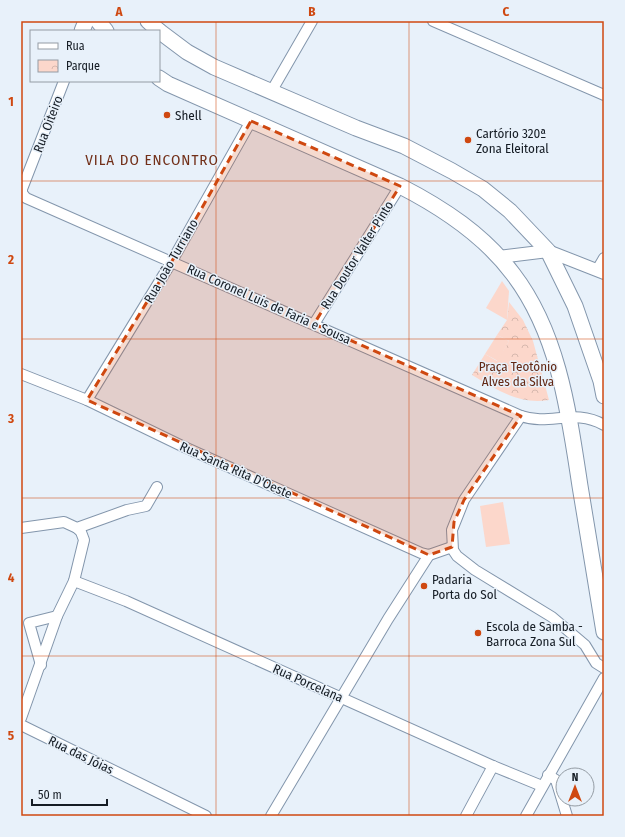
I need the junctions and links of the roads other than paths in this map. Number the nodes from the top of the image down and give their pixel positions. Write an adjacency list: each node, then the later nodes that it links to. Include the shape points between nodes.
1 (98, 21): 5 (main road)
2 (148, 21): 6 (main road)
3 (312, 21): 10 (street)
4 (433, 21): 11 (street)
5 (105, 30)
6 (158, 30)
7 (160, 32): 10 (main road, via 187,52 214,67)
8 (162, 81): 12 (main road)
9 (64, 82): 14 (street, Rua Oiteiro)
10 (270, 92): 15 (main road, via 404,146 452,171 510,211)
11 (604, 95)
12 (251, 120): 13 (main road); 18 (street, Rua João Turriano)
13 (400, 186): 16 (main road, via 428,200 460,221); 20 (street, Rua Doutor Valter Pinto)
14 (22, 190): 18 (street, Rua Coronel Luis de Faria e Sousa, via 26,198)
15 (548, 251): 16 (street); 19 (street); 22 (main road, via 575,306)
16 (499, 257): 25 (main road, via 528,295 538,315 552,352)
17 (604, 258): 19 (street)
18 (172, 261): 20 (street, Rua Coronel Luis de Faria e Sousa); 23 (street, Rua João Turriano)
19 (601, 271)
20 (314, 324): 24 (street, Rua Coronel Luis de Faria e Sousa)
21 (21, 374): 23 (street, Rua Santa Rita D'Oeste)
22 (604, 396)
23 (88, 400): 31 (street, Rua Santa Rita D'Oeste, via 196,452)
24 (521, 416): 25 (street, Rua Coronel Luis de Faria e Sousa, via 537,419); 30 (street, via 464,500 454,522)
25 (569, 416): 26 (street, Rua Coronel Luis de Faria e Sousa, via 590,418); 34 (main road)
26 (604, 424)
27 (157, 487): 29 (street, via 146,506)
28 (21, 528): 29 (street, via 64,522)
29 (77, 528): 32 (street, via 84,540)
30 (452, 547): 31 (street); 36 (street, via 457,556 475,570 552,617 585,645 596,663)
31 (429, 555): 38 (street)
32 (74, 581): 33 (street); 38 (street, Rua Porcelana, via 126,600)
33 (57, 616): 35 (street); 35 (street, via 29,623)
34 (604, 632)
35 (41, 665): 39 (street)
36 (604, 668)
37 (604, 678): 42 (street)
38 (341, 698): 41 (street, Rua Porcelana); 45 (street)
39 (21, 718)
40 (21, 725): 44 (street, Rua das Jóias)
41 (493, 766): 43 (street, Rua Porcelana); 46 (street)
42 (548, 775): 43 (street); 48 (street, via 556,780)
43 (542, 786): 47 (street)
44 (206, 816)
45 (271, 816)
46 (466, 816)
47 (526, 816)
48 (567, 816)

